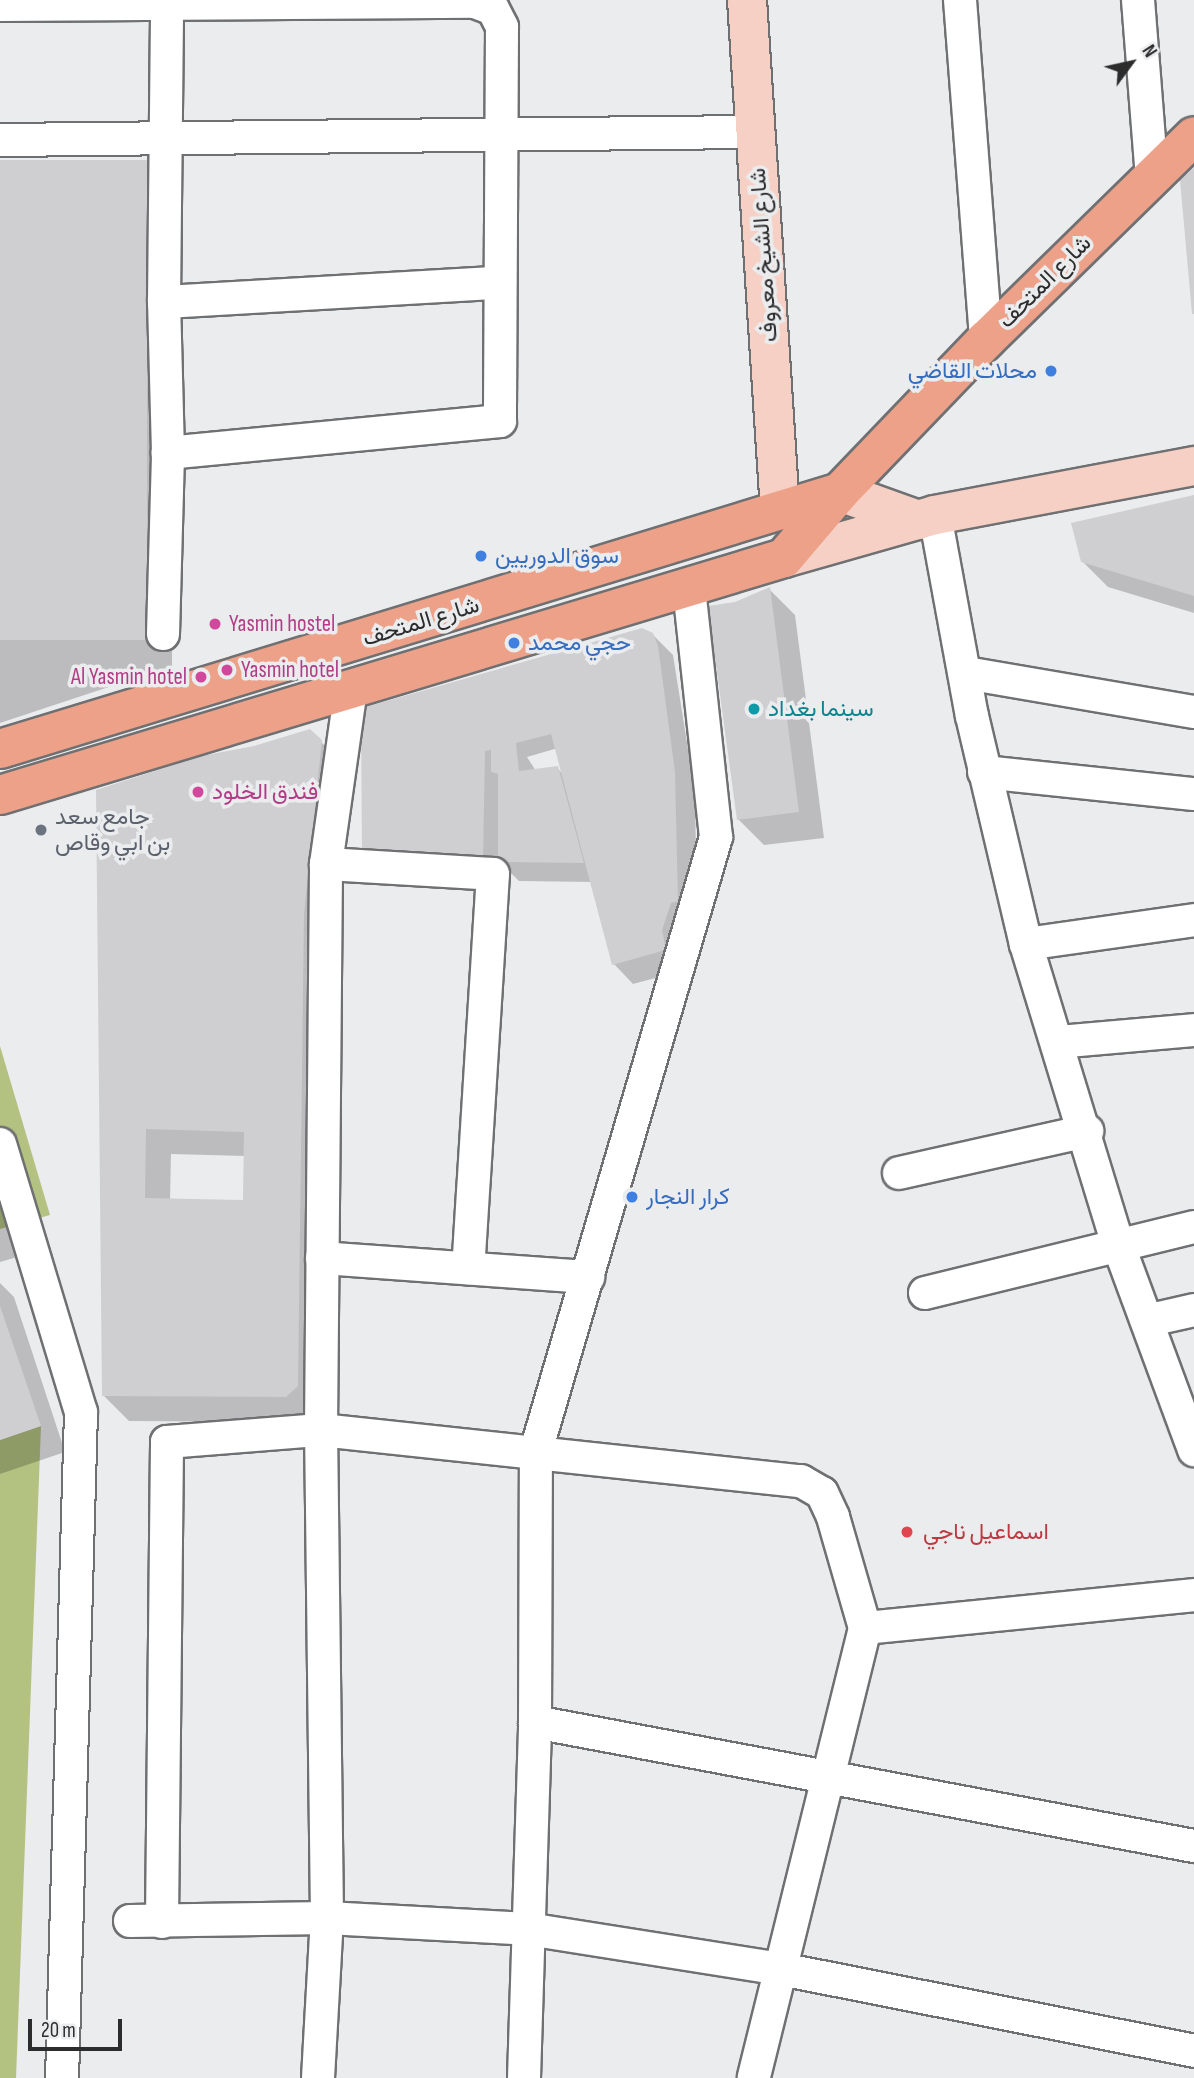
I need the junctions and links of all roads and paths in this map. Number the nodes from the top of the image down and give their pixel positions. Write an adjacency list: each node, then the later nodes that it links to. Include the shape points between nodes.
1 (747, 0): 6 (street, شارع الشيخ معروف)
2 (960, 0): 14 (street)
3 (1138, 0): 11 (street)
4 (167, 4): 5 (street); 8 (street, via 475,2 493,9 502,27); 10 (street)
5 (0, 5)
6 (756, 132): 8 (street); 18 (street, شارع الشيخ معروف)
7 (1194, 136): 11 (main road, شارع المتحف)
8 (501, 138): 10 (street); 12 (street)
9 (0, 141): 10 (street)
10 (165, 141): 13 (street)
11 (1152, 176): 14 (main road, شارع المتحف)
12 (498, 283): 13 (street); 15 (street, via 500,421)
13 (164, 302): 15 (street)
14 (986, 340): 17 (main road, شارع المتحف)
15 (167, 453): 22 (street)
16 (1194, 466): 19 (street, شارع المتحف)
17 (840, 492): 18 (main road, شارع المتحف); 19 (street); 20 (main road, شارع المتحف)
18 (780, 510): 26 (main road, شارع المتحف)
19 (927, 517): 20 (street, شارع المتحف); 23 (street)
20 (784, 558): 21 (main road, شارع المتحف)
21 (689, 587): 24 (main road, شارع المتحف); 42 (street, via 716,836)
22 (163, 634)
23 (966, 673): 25 (street); 27 (street)
24 (351, 689): 29 (main road, شارع المتحف); 30 (street)
25 (1194, 712)
26 (0, 749)
27 (984, 772): 28 (street); 32 (street)
28 (1194, 794)
29 (0, 795)
30 (326, 864): 40 (street); 41 (street, via 493,874)
31 (1194, 920): 32 (street)
32 (1026, 944): 34 (street)
33 (1194, 1030): 34 (street)
34 (1058, 1042): 35 (street)
35 (1087, 1131): 37 (street); 39 (street)
36 (0, 1144): 60 (street, via 81,1412)
37 (899, 1173)
38 (1194, 1227): 39 (street)
39 (1118, 1244): 43 (street); 45 (street)
40 (322, 1258): 41 (street); 46 (street)
41 (468, 1268): 42 (street)
42 (588, 1276): 48 (street)
43 (925, 1293)
44 (1194, 1310): 45 (street)
45 (1150, 1320): 47 (street)
46 (321, 1430): 48 (street); 54 (street); 56 (street, via 167,1442)
47 (1193, 1440)
48 (536, 1451): 50 (street, via 801,1481 822,1493 833,1517); 51 (street)
49 (1194, 1595): 50 (street)
50 (865, 1628): 52 (street)
51 (535, 1722): 52 (street); 57 (street)
52 (829, 1777): 53 (street); 58 (street)
53 (1194, 1846)
54 (327, 1918): 56 (street); 57 (street); 61 (street)
55 (130, 1921): 56 (street)
56 (162, 1922)
57 (528, 1929): 58 (street); 62 (street)
58 (781, 1969): 59 (street); 63 (street)
59 (1194, 2051)
60 (62, 2078)
61 (317, 2078)
62 (524, 2078)
63 (754, 2078)

